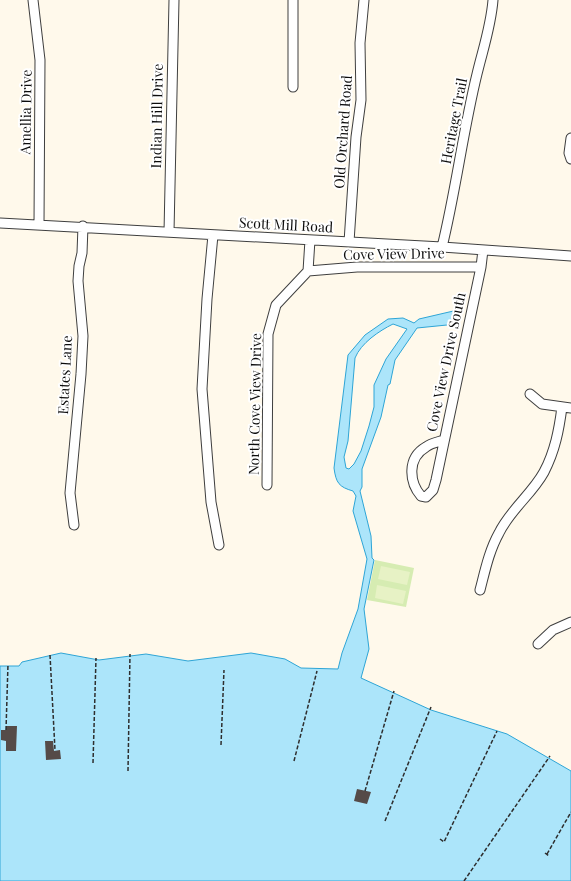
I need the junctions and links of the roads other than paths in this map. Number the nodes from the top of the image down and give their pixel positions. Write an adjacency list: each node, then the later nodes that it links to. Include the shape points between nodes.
1 (33, 0): 10 (street, Amellia Drive, via 40,60)
2 (174, 0): 12 (street, Indian Hill Drive)
3 (293, 0): 6 (street)
4 (364, 0): 15 (street, Old Orchard Road, via 360,43 361,100)
5 (493, 0): 16 (street, Heritage Trail)
6 (293, 87)
7 (571, 138): 8 (street)
8 (571, 159)
9 (0, 223): 10 (street, Scott Mill Road)
10 (38, 224): 11 (street, Scott Mill Road)
11 (83, 226): 12 (street, Scott Mill Road); 25 (street, Estates Lane, via 82,253 78,266 83,336 70,493)
12 (169, 232): 13 (street, Scott Mill Road)
13 (213, 235): 14 (street, Scott Mill Road); 26 (street, via 202,389 211,502)
14 (310, 240): 15 (street, Scott Mill Road); 20 (street)
15 (349, 242): 16 (street, Scott Mill Road)
16 (442, 247): 17 (street, Scott Mill Road)
17 (483, 250): 18 (street, Scott Mill Road); 19 (street, Cove View Drive South)
18 (571, 256)
19 (481, 267): 20 (street, Cove View Drive, via 357,267); 23 (street, Cove View Drive South)
20 (308, 271): 24 (street, North Cove View Drive, via 276,305 268,334)
21 (530, 394): 22 (street, via 542,404)
22 (567, 408): 27 (street, via 544,473 499,531 489,553)
23 (444, 440): 23 (street, Cove View Drive South, via 436,480 430,495 421,496 412,483 412,468 425,447)
24 (267, 485)
25 (74, 525)
26 (219, 545)
27 (480, 590)
28 (571, 622): 29 (street, via 553,630)
29 (538, 644)

